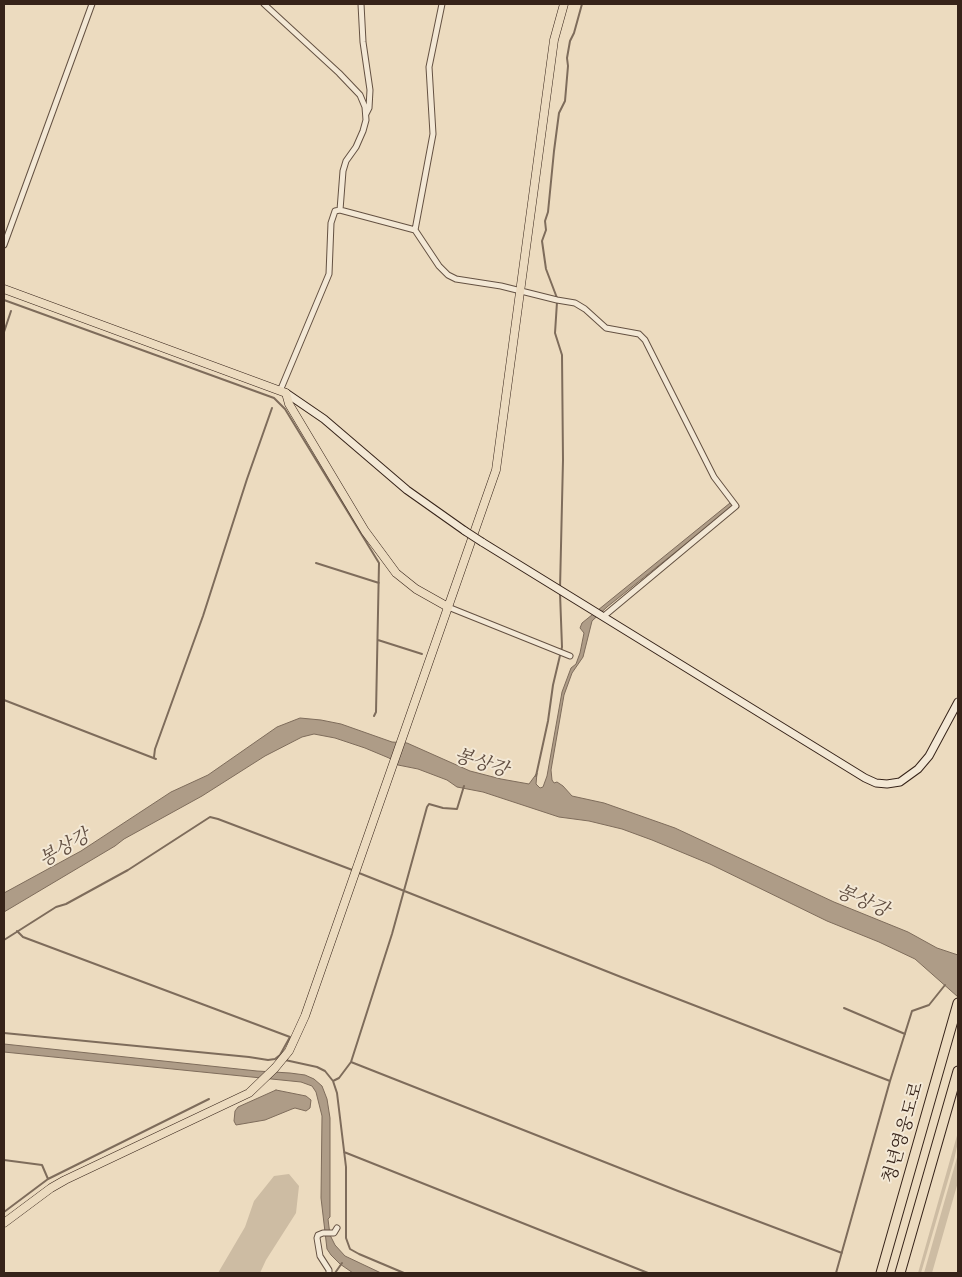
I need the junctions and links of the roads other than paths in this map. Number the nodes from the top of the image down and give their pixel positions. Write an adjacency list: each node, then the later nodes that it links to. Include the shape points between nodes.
1 (92, 4): 9 (street)
2 (264, 4): 6 (street, via 360,95)
3 (361, 4): 6 (street, via 370,95)
4 (442, 4): 8 (street, via 429,68 433,134)
5 (564, 4): 11 (main road, via 554,40)
6 (366, 115): 7 (street, via 363,131 343,171)
7 (340, 210): 8 (street); 12 (street, via 332,215 326,286)
8 (415, 230): 11 (street, via 439,266 456,280)
9 (4, 245)
10 (4, 288): 12 (main road)
11 (520, 291): 13 (main road, via 496,470); 14 (street, via 575,303 606,328 639,334 645,340 714,477 736,506)
12 (283, 392): 13 (main road, via 365,531 396,573 416,589); 14 (main road, bridge, via 324,419 407,490 465,531)
13 (450, 601): 15 (street); 19 (main road, via 305,1016 289,1051 249,1092 65,1180)
14 (603, 616): 16 (main road, via 856,772 881,784 900,782 918,769 929,756)
15 (570, 656)
16 (958, 702)
17 (958, 1003): 22 (highway, 청년영웅도로)
18 (958, 1071): 23 (highway, 청년영웅도로)
19 (4, 1223)
20 (335, 1230): 21 (street, via 318,1234 317,1238 320,1256)
21 (328, 1273)
22 (881, 1273)
23 (900, 1273)

